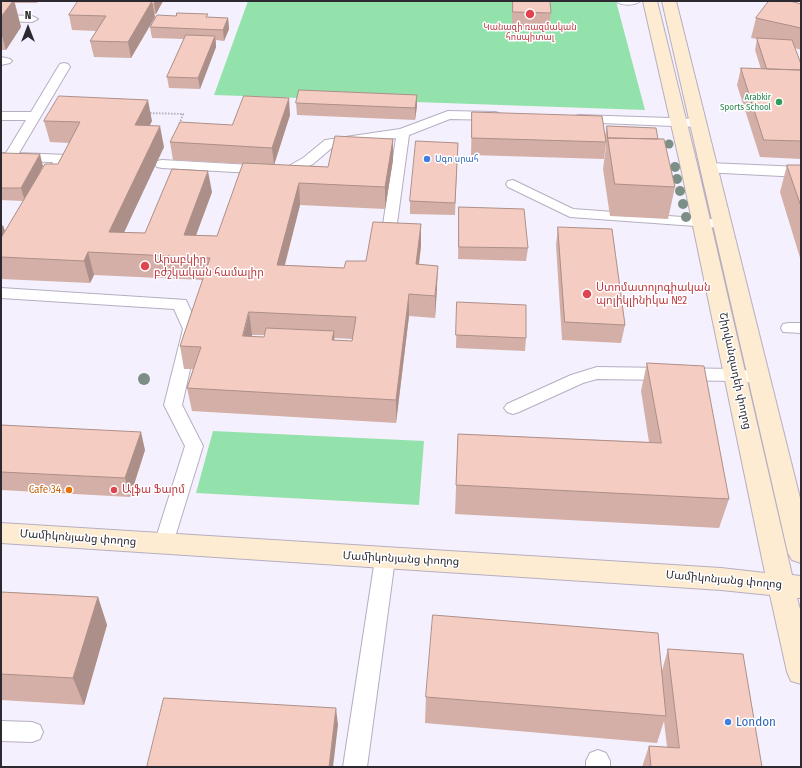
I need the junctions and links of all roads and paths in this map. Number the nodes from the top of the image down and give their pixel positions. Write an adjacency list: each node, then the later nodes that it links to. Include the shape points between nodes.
1 (622, 1): 2 (lane)
2 (635, 1)
3 (650, 1): 13 (street, Շիրվանզադեի փողոց)
4 (669, 1): 13 (street, Շիրվանզադեի փողոց)
5 (1, 18): 6 (lane)
6 (32, 19)
7 (64, 67): 10 (lane)
8 (145, 113): 16 (path, via 183,114)
9 (1, 116): 10 (lane)
10 (34, 116): 15 (lane)
11 (504, 117): 14 (lane, via 448,115)
12 (568, 119): 13 (lane)
13 (689, 122): 17 (street, Շիրվանզադեի փողոց); 21 (street, Շիրվանզադեի փողոց)
14 (403, 133): 16 (lane, via 330,143 308,161 289,171); 23 (lane)
15 (5, 157): 20 (lane, via 62,158)
16 (162, 164)
17 (709, 168): 18 (street); 22 (street, Շիրվանզադեի փողոց)
18 (801, 172)
19 (513, 184): 21 (lane, via 570,213)
20 (43, 192)
21 (703, 223): 22 (lane); 25 (street, Շիրվանզադեի փողոց)
22 (722, 224): 26 (street, Շիրվանզադեի փողոց)
23 (388, 238)
24 (1, 293): 30 (lane, via 180,304 191,329 172,405 194,446)
25 (736, 375): 26 (lane); 27 (lane, via 597,373 577,379); 33 (street, Շիրվանզադեի փողոց)
26 (759, 377): 31 (street, Շիրվանզադեի փողոց)
27 (513, 408)
28 (1, 521): 30 (street, Մամիկոնյանց փողոց)
29 (1, 533): 30 (street, Մամիկոնյանց փողոց)
30 (166, 538): 32 (street, Մամիկոնյանց փողոց); 33 (street, Մամիկոնյանց փողոց, via 719,564)
31 (801, 553)
32 (385, 559): 33 (street, Մամիկոնյանց փողոց, via 721,579); 37 (lane)
33 (790, 579): 34 (street, Շիրվանզադեի փողոց)
34 (801, 672)
35 (1, 731): 36 (lane)
36 (32, 732)
37 (355, 767)

